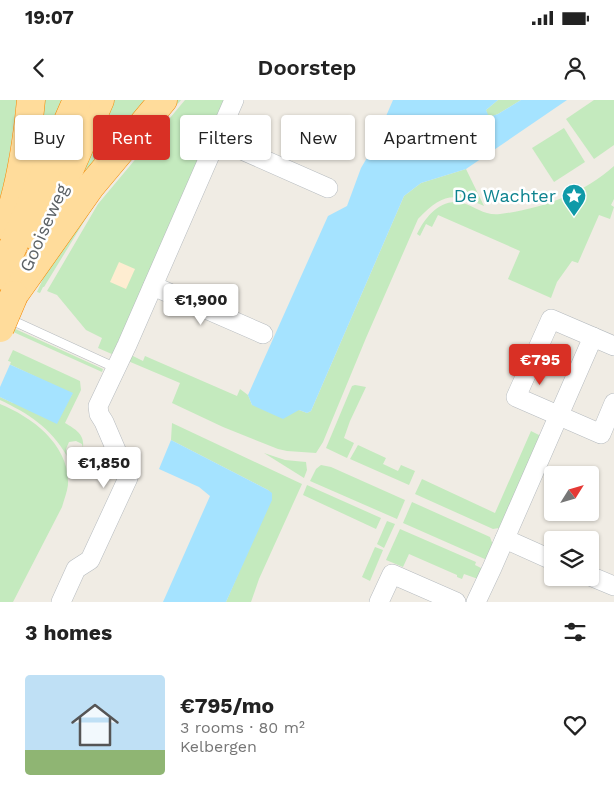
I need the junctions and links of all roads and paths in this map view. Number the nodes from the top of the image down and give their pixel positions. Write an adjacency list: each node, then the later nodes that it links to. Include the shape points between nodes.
1 (31, 100): 10 (highway, via 20,172)
2 (77, 100): 12 (highway, Gooiseweg)
3 (100, 100): 12 (highway, Gooiseweg)
4 (163, 100): 12 (highway, via 91,186)
5 (234, 100): 6 (street)
6 (227, 115)
7 (208, 160): 11 (street)
8 (265, 160): 9 (street)
9 (328, 188)
10 (0, 240)
11 (153, 286): 14 (street); 17 (street)
12 (10, 292): 13 (highway, Gooiseweg, bridge); 17 (lane)
13 (0, 328)
14 (263, 334)
15 (593, 337): 16 (street); 19 (street); 19 (street, via 551,319 516,398)
16 (614, 346)
17 (116, 368): 24 (street, via 98,406 128,478 90,560 76,569)
18 (614, 403): 19 (street, via 600,434)
19 (558, 416): 20 (street)
20 (505, 539): 21 (street); 27 (street)
21 (544, 556)
22 (599, 580): 23 (street)
23 (614, 586)
24 (61, 602)
25 (379, 602): 26 (street, via 392,574)
26 (456, 602)
27 (476, 602)

